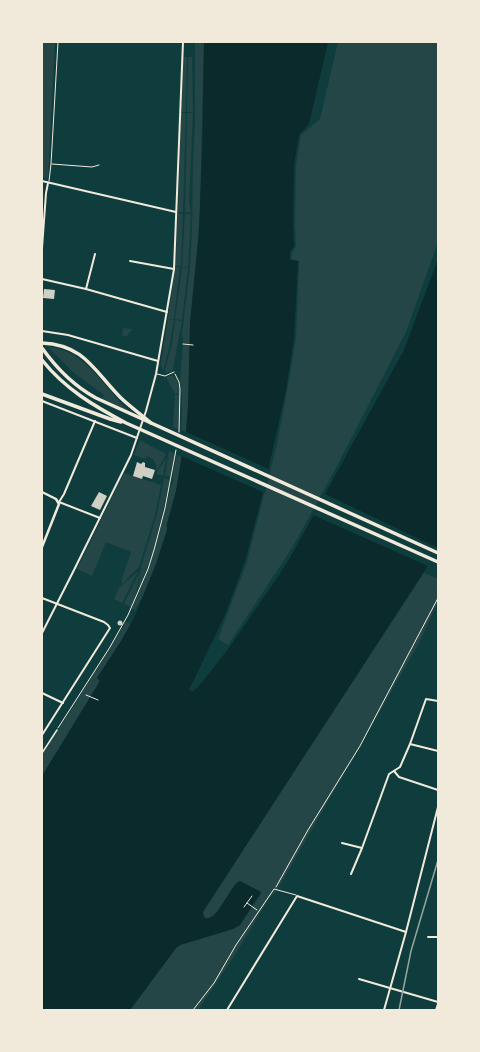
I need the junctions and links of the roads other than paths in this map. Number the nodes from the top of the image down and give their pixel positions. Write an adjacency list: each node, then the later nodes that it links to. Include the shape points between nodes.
1 (58, 42): 3 (lane)
2 (183, 42): 7 (street)
3 (51, 164): 4 (lane, via 92,167); 6 (lane)
4 (99, 165)
5 (42, 181): 6 (street)
6 (48, 183): 7 (street); 8 (street)
7 (176, 212): 11 (street)
8 (42, 248)
9 (95, 254): 13 (street)
10 (130, 261): 11 (street)
11 (174, 269): 14 (street)
12 (42, 279): 13 (street)
13 (86, 289): 14 (street)
14 (167, 312): 19 (street)
15 (42, 331): 19 (street, via 68,335)
16 (42, 343): 26 (highway, via 61,346 83,356 125,402)
17 (42, 348): 26 (highway, via 61,372 86,393)
18 (42, 361): 25 (highway, via 76,394)
19 (158, 361): 21 (street)
20 (174, 372): 21 (lane, via 165,376)
21 (156, 374): 27 (street)
22 (42, 394): 25 (highway)
23 (42, 401): 24 (street)
24 (95, 421): 27 (street); 29 (street)
25 (126, 423): 33 (highway)
26 (157, 427): 32 (highway)
27 (137, 438): 30 (street)
28 (42, 492): 29 (street)
29 (59, 502): 30 (street); 31 (street)
30 (100, 518): 35 (street)
31 (42, 546)
32 (438, 552)
33 (438, 562)
34 (42, 598): 35 (street)
35 (57, 603): 36 (street); 39 (street, via 110,626)
36 (42, 633)
37 (42, 693): 39 (street)
38 (438, 701): 42 (street, via 426,699)
39 (63, 703): 41 (street)
40 (56, 730): 44 (street)
41 (42, 735)
42 (410, 744): 43 (street); 45 (street, via 400,767)
43 (438, 751)
44 (42, 754)
45 (394, 771): 46 (street, via 399,777); 49 (street, via 389,774)
46 (438, 790)
47 (438, 807): 52 (street)
48 (342, 843): 49 (street)
49 (362, 848): 50 (street)
50 (351, 874)
51 (297, 896): 52 (street); 58 (lane, via 274,889 214,983); 59 (street)
52 (406, 932): 56 (street)
53 (428, 936): 54 (street)
54 (438, 937)
55 (359, 979): 56 (street)
56 (390, 988): 57 (street); 60 (street)
57 (438, 1003): 61 (street)
58 (193, 1010)
59 (227, 1010)
60 (384, 1010)
61 (436, 1010)

